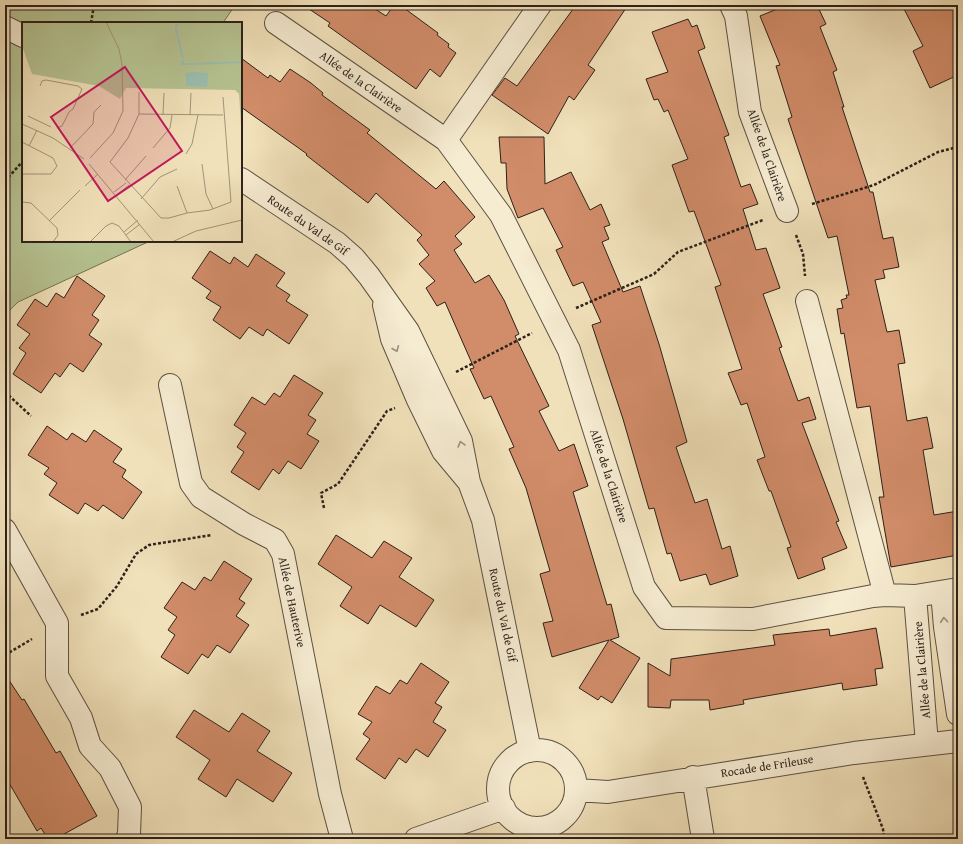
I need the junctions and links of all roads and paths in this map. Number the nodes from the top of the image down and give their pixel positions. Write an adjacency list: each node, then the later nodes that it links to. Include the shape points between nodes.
1 (94, 5): 4 (path)
2 (540, 5): 8 (street)
3 (731, 5): 13 (street, Allée de la Clairière, via 736,16 750,112)
4 (92, 22)
5 (276, 23): 8 (street, Allée de la Clairière)
6 (5, 27): 7 (street)
7 (22, 36)
8 (446, 140): 16 (street, Allée de la Clairière, via 501,215)
9 (958, 147): 13 (path, via 938,152 874,185)
10 (22, 162): 11 (path)
11 (5, 180)
12 (242, 180): 14 (street, Route du Val de Gif, via 337,243 354,258)
13 (787, 211): 15 (path, via 803,254); 16 (path, via 678,252 654,274 568,311)
14 (383, 298): 17 (street, Route du Val de Gif, via 408,331); 20 (street, Route du Val de Gif, one-way to 20, via 392,339)
15 (807, 301): 27 (street)
16 (555, 321): 17 (path); 27 (street, Allée de la Clairière, via 569,350 644,587 666,618 753,619)
17 (433, 384): 22 (street, Route du Val de Gif, one-way to 17, via 461,441)
18 (170, 386): 24 (street, Allée de Hauterive, via 191,482 201,497)
19 (5, 392): 21 (path)
20 (418, 400): 22 (street, Route du Val de Gif, via 443,451); 23 (path, via 387,411 338,484 321,493)
21 (31, 416)
22 (469, 482): 34 (street, Route du Val de Gif, via 483,520)
23 (324, 508)
24 (244, 524): 29 (path, via 225,534 150,545 136,554 117,586 98,609); 42 (street, Allée de Hauterive, via 275,540 283,554 330,794)
25 (5, 530): 29 (street)
26 (950, 590): 28 (street, Allée de la Clairière); 31 (street, Allée de la Clairière, one-way to 26, via 945,627)
27 (884, 594): 28 (street, Allée de la Clairière)
28 (915, 596): 33 (street, Allée de la Clairière)
29 (57, 623): 30 (path); 41 (street, via 57,676 81,718 90,746 110,768 130,807)
30 (5, 655)
31 (958, 714)
32 (958, 741): 33 (street, Rocade de Frileuse)
33 (927, 744): 35 (street, Rocade de Frileuse)
34 (530, 750): 37 (street, via 553,753 562,759 575,778); 38 (street, via 519,754 502,772 499,791)
35 (854, 753): 36 (street, Rocade de Frileuse); 45 (path, via 883,829)
36 (693, 777): 37 (street, Rocade de Frileuse, via 608,792); 44 (street)
37 (576, 790): 38 (street, via 569,811 562,819 547,826 530,827 520,824 510,817)
38 (504, 808): 43 (street)
39 (5, 836): 40 (path)
40 (8, 839)
41 (127, 839)
42 (342, 839)
43 (416, 839)
44 (703, 839)
45 (884, 839)

